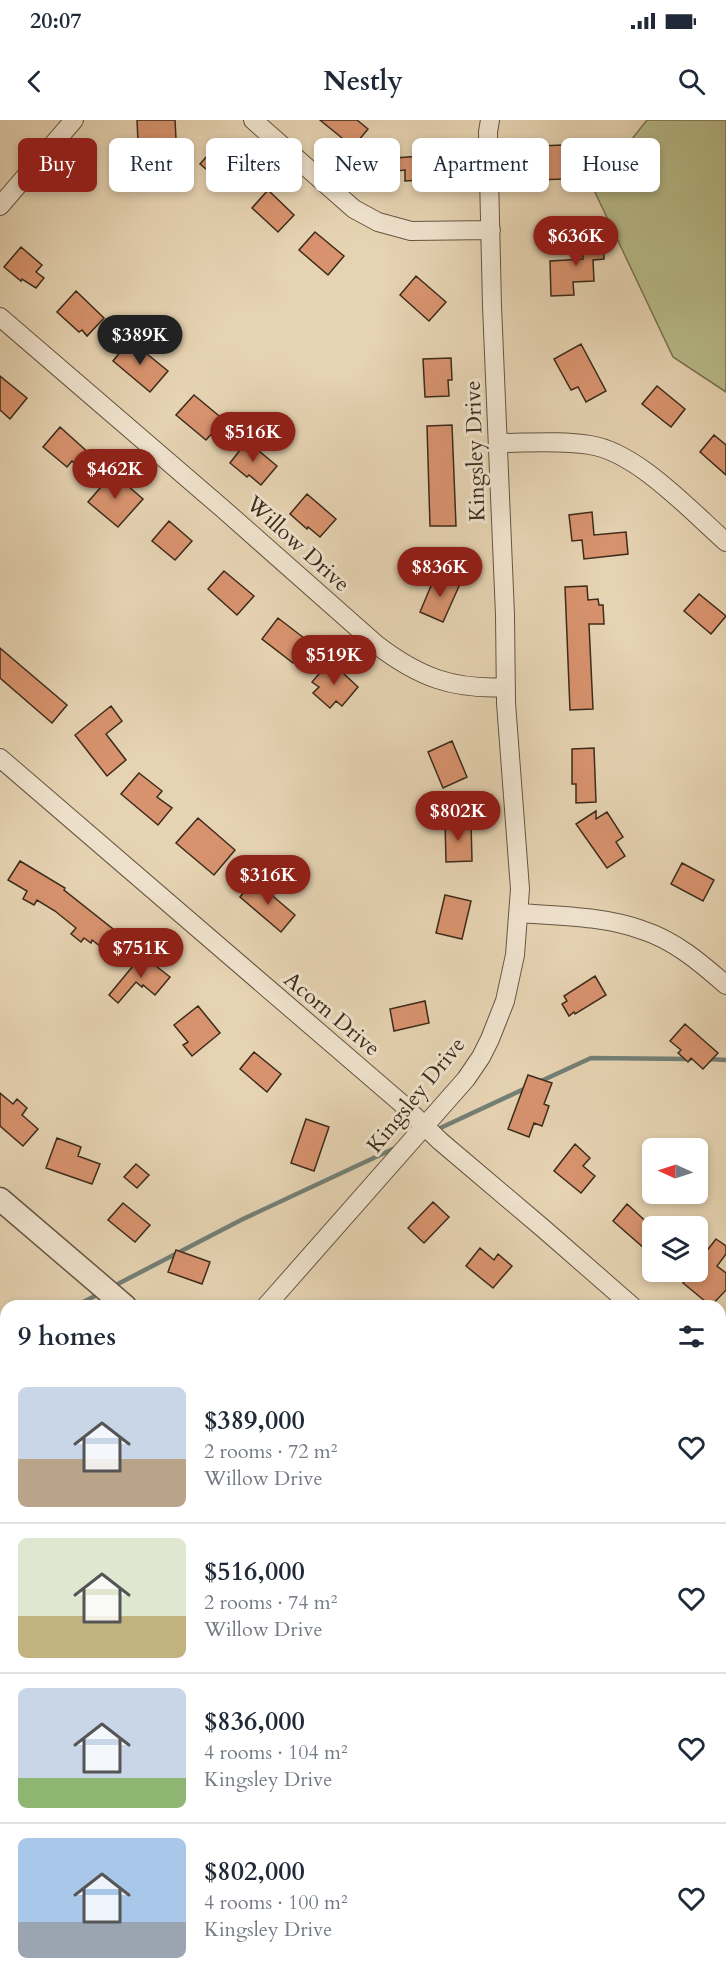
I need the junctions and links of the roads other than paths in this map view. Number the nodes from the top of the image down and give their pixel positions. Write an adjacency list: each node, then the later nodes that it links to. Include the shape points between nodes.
1 (74, 120): 4 (street)
2 (253, 120): 5 (street, via 354,209 378,222 411,231)
3 (490, 120): 5 (street, Kingsley Drive)
4 (0, 206)
5 (491, 230): 7 (street, Kingsley Drive)
6 (0, 317): 9 (street, Willow Drive, via 384,651 440,681 457,686)
7 (499, 443): 8 (street, via 567,442 612,450 646,471); 9 (street, Kingsley Drive)
8 (726, 542)
9 (506, 687): 11 (street, Kingsley Drive)
10 (0, 758): 13 (street, Acorn Drive)
11 (519, 913): 12 (street, via 609,921 642,930 698,961); 13 (street, Kingsley Drive, via 512,975 490,1039 466,1078)
12 (726, 985)
13 (425, 1127): 16 (street, Kingsley Drive); 17 (street, Acorn Drive)
14 (0, 1199): 15 (street)
15 (118, 1300)
16 (271, 1300)
17 (625, 1300)

